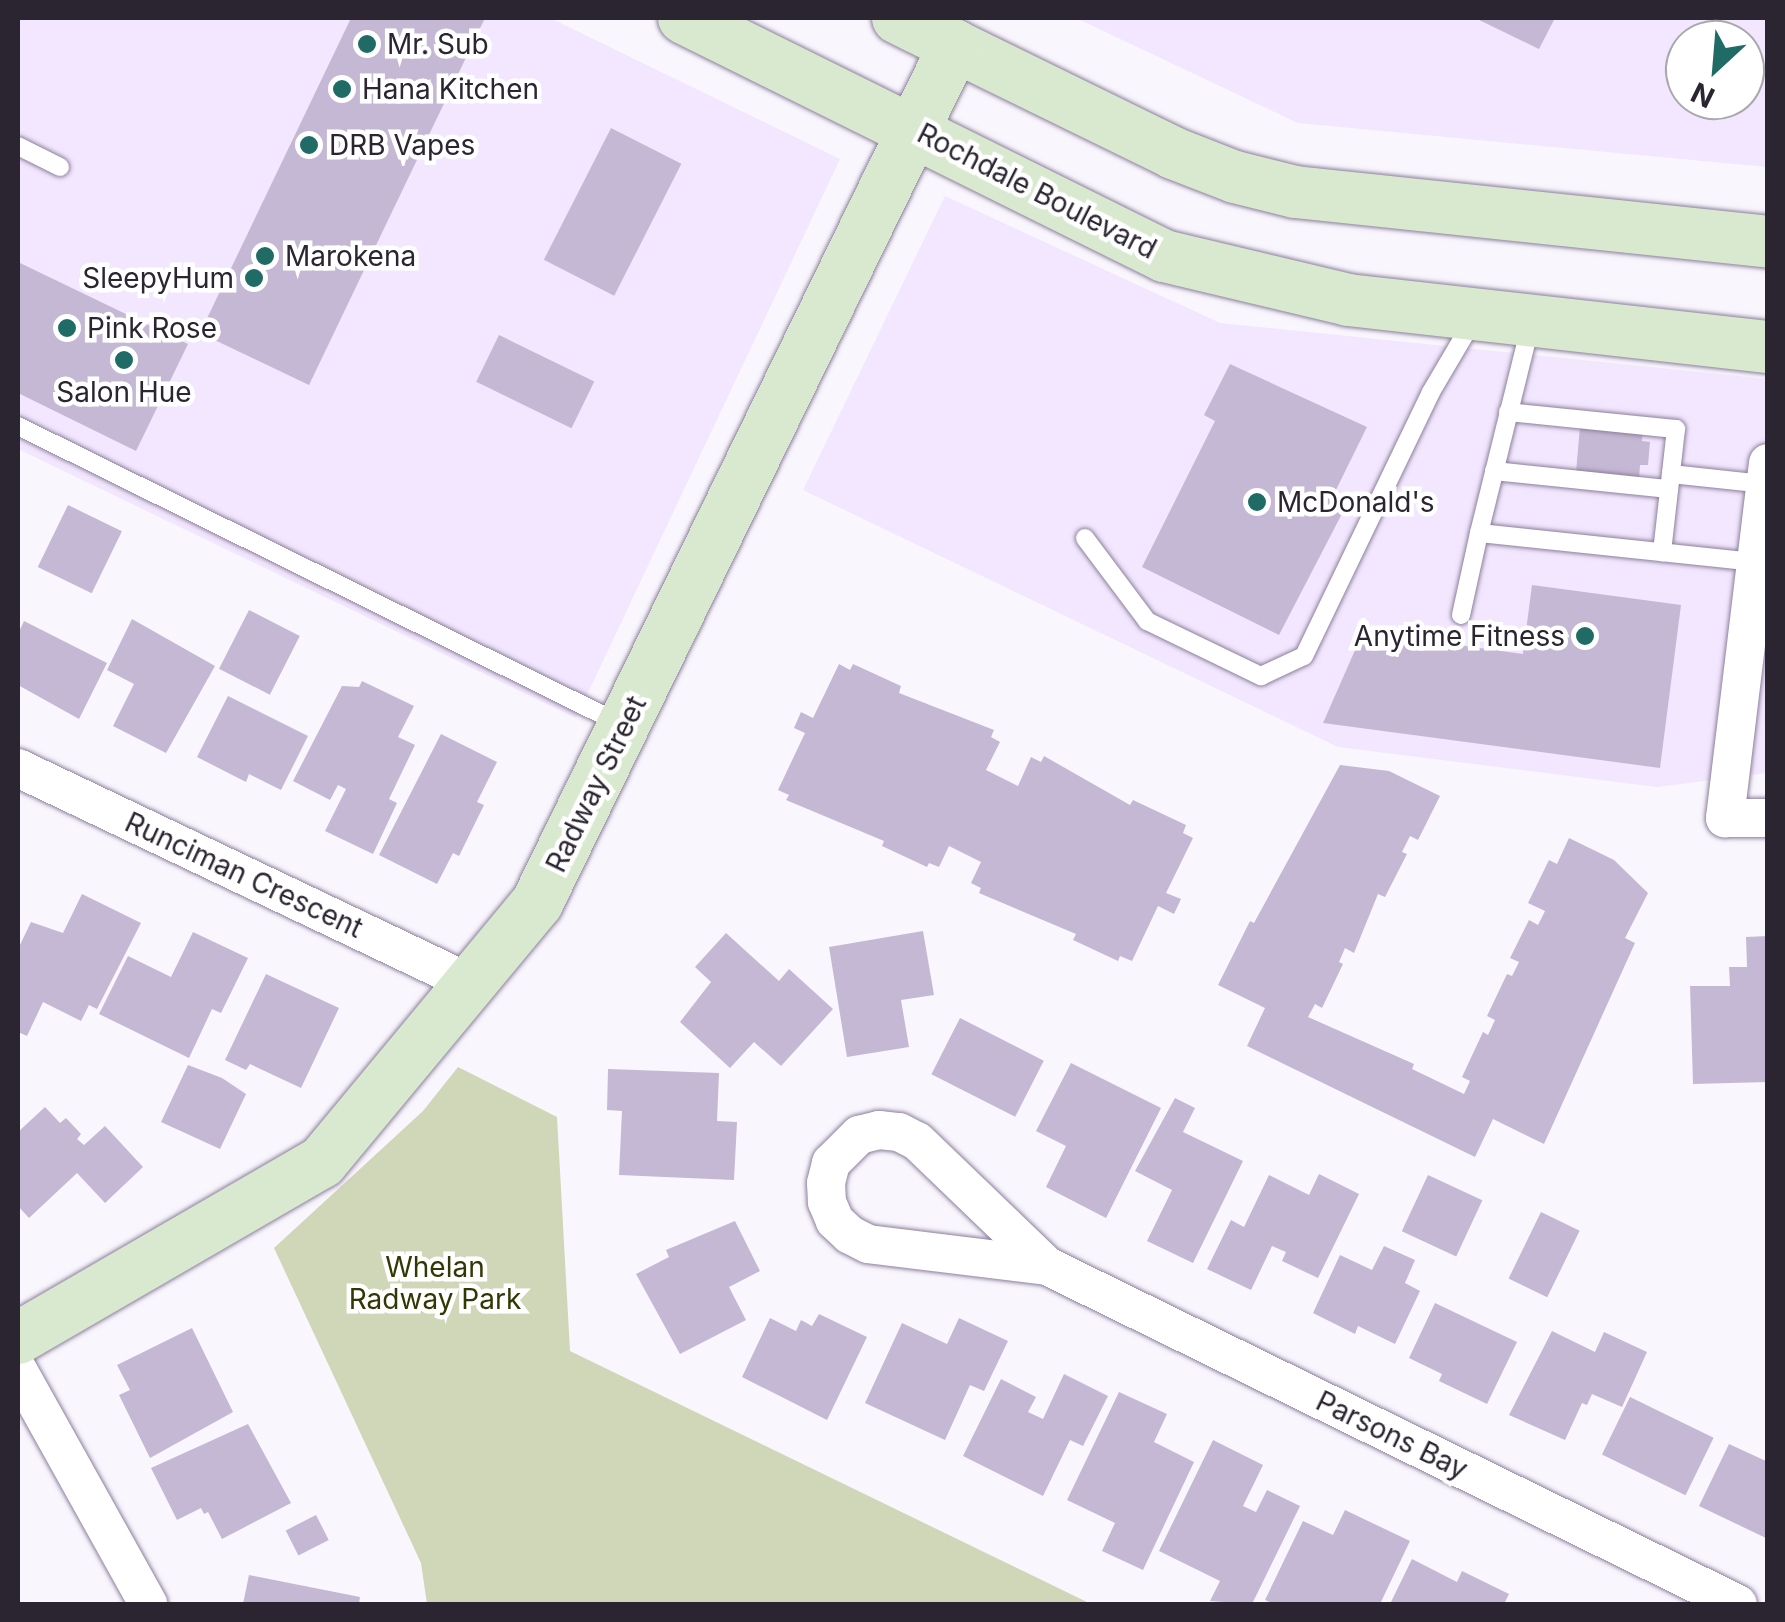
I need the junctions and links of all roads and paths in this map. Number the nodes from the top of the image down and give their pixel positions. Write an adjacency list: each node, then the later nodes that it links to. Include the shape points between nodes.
1 (684, 18): 4 (main road, Rochdale Boulevard)
2 (898, 18): 3 (main road)
3 (958, 38): 4 (main road, Radway Street); 7 (main road, via 1173,153 1234,177 1295,192)
4 (914, 130): 8 (main road, Rochdale Boulevard, via 1164,256 1348,300); 21 (main road, Radway Street)
5 (18, 146): 6 (lane)
6 (60, 167)
7 (1768, 242)
8 (1476, 315): 9 (main road, Rochdale Boulevard); 17 (lane, via 1431,392 1304,656 1261,676 1146,621)
9 (1531, 322): 10 (main road, Rochdale Boulevard); 11 (lane)
10 (1768, 348)
11 (1508, 412): 13 (lane); 15 (lane, via 1676,429)
12 (18, 426): 21 (lane)
13 (1494, 471): 15 (lane); 16 (lane)
14 (1766, 473): 15 (lane); 19 (street)
15 (1670, 482): 18 (lane)
16 (1480, 533): 18 (lane); 20 (lane)
17 (1085, 538)
18 (1662, 552): 19 (lane)
19 (1756, 562): 23 (street, via 1725,818)
20 (1461, 615)
21 (624, 726): 24 (main road, Radway Street, via 537,903)
22 (18, 768): 24 (street, Runciman Crescent)
23 (1768, 818)
24 (470, 982): 26 (main road, Radway Street, via 322,1162)
25 (1047, 1266): 25 (street, Parsons Bay, via 908,1136 879,1130 859,1135 831,1163 828,1202 850,1236 868,1244); 29 (street, Parsons Bay)
26 (18, 1338)
27 (18, 1370): 28 (street)
28 (148, 1604)
29 (1738, 1604)

